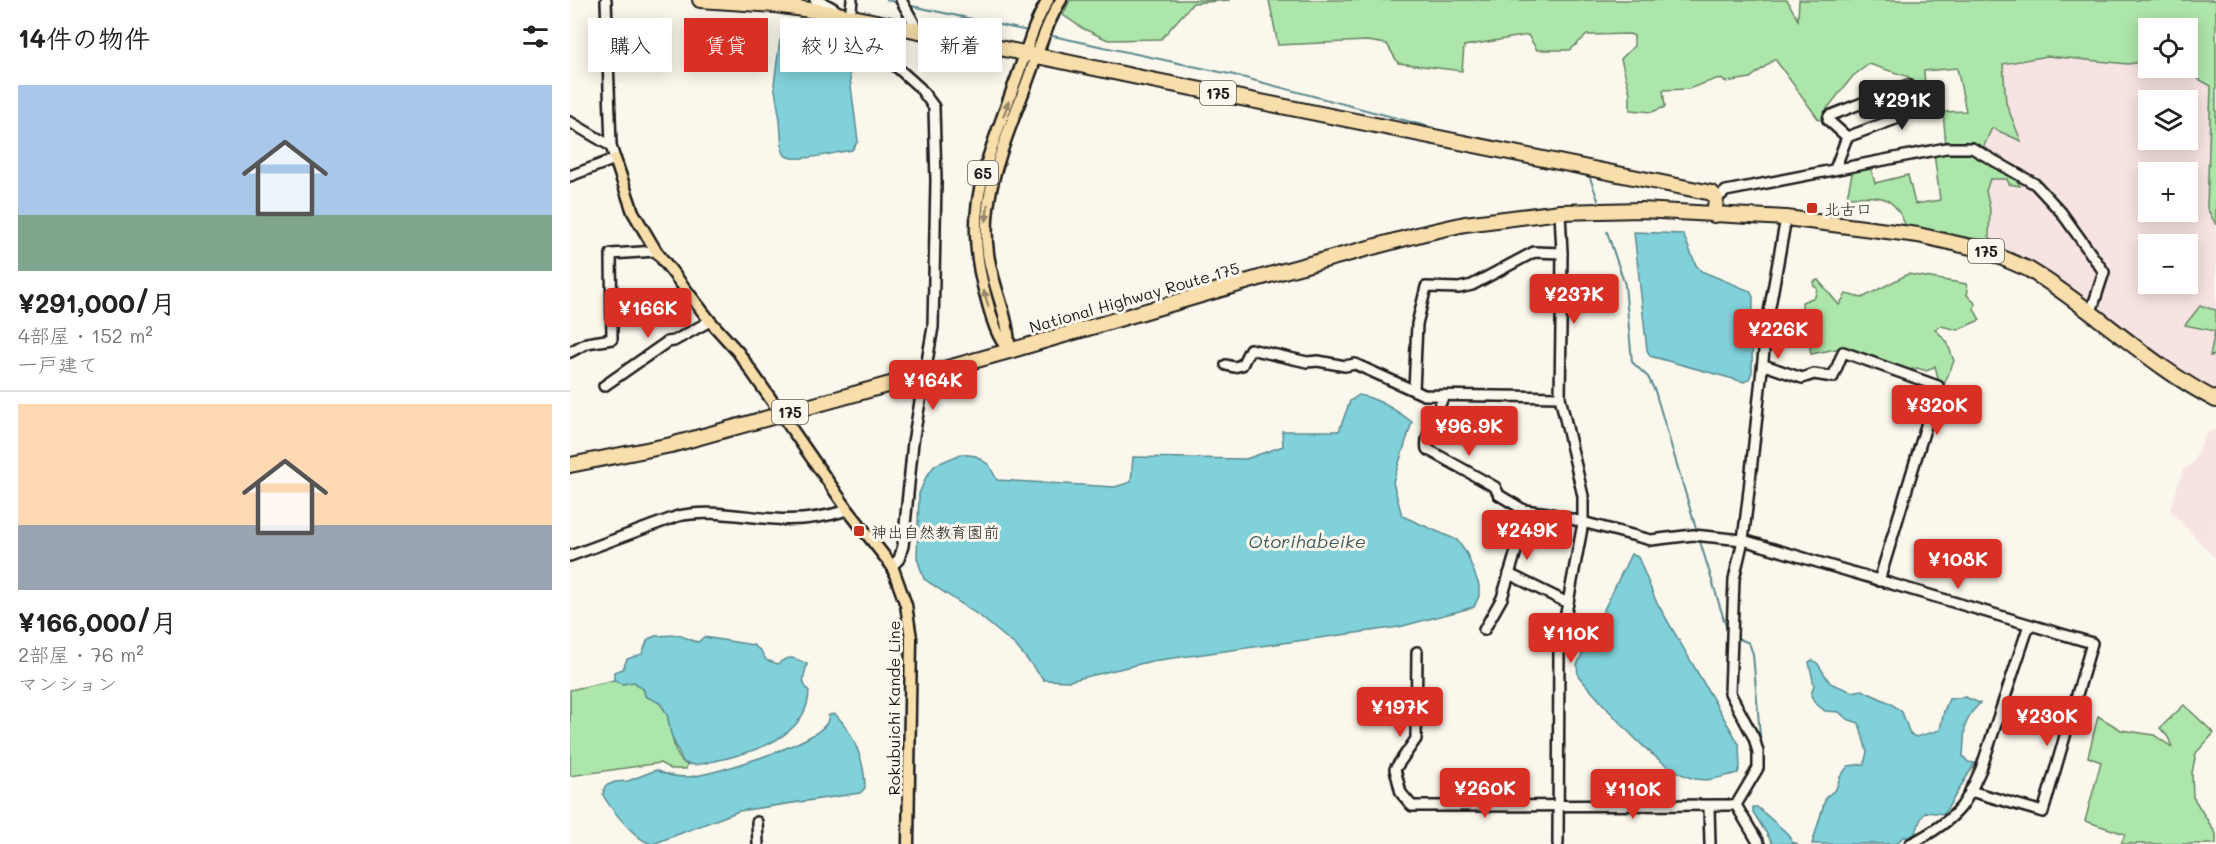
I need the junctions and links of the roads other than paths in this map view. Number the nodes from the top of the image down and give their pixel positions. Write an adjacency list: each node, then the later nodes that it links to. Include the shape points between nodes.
1 (606, 0): 15 (street)
2 (700, 0): 8 (highway, 175, via 776,5)
3 (815, 0): 8 (street, via 830,4)
4 (852, 0): 8 (street)
5 (901, 0): 9 (street)
6 (1048, 0): 10 (main road, 65, via 1034,30)
7 (1061, 0): 10 (main road, 65)
8 (846, 16): 9 (highway, 175); 31 (street, via 850,25 920,87 934,107 933,327)
9 (915, 31): 10 (highway, 175)
10 (1032, 54): 19 (highway, 175, via 1712,193); 27 (main road, 65, via 982,176 976,204 980,274 998,338)
11 (1908, 86): 12 (street)
12 (1896, 90): 14 (street, via 1902,117); 14 (street, via 1829,116 1828,120)
13 (570, 122): 15 (street)
14 (1847, 137): 17 (street)
15 (611, 146): 16 (street)
16 (615, 159): 18 (street); 23 (main road, Rokubuichi Kande Line, via 633,212)
17 (1835, 170): 19 (street, via 1726,191); 25 (street, via 1946,148 1981,152 2035,184 2061,212 2104,272)
18 (570, 176)
19 (1716, 199): 21 (highway)
20 (1560, 212): 21 (highway, National Highway Route 175 / 175, via 1641,210); 24 (street); 27 (highway, National Highway Route 175 / 175, via 1421,234)
21 (1714, 215): 22 (highway, National Highway Route 175 / 175)
22 (1786, 218): 25 (highway, National Highway Route 175 / 175, via 1918,235 1984,250 2028,269); 29 (street, via 1767,323)
23 (656, 251): 26 (main road, Rokubuichi Kande Line); 28 (street, via 611,254 612,339 587,342)
24 (1562, 252): 33 (street, via 1533,252 1472,285 1426,287 1417,324); 35 (street)
25 (2091, 312): 36 (highway, National Highway Route 175 / 175, via 2160,365)
26 (710, 321): 32 (street, via 667,342); 37 (main road, Rokubuichi Kande Line, via 738,352)
27 (1009, 351): 31 (highway, National Highway Route 175 / 175)
28 (570, 352)
29 (1764, 364): 42 (street); 46 (street, via 1802,378 1814,374 1833,376 1844,352 1938,386)
30 (1226, 365): 33 (street, via 1242,365 1250,349 1307,362 1355,364)
31 (926, 374): 37 (highway, National Highway Route 175 / 175); 44 (street, via 913,442 903,546 899,559)
32 (604, 386)
33 (1414, 390): 34 (street)
34 (1443, 397): 35 (street); 40 (street, via 1428,432 1427,449 1496,487 1499,495)
35 (1560, 397): 41 (street, via 1583,496)
36 (2216, 400)
37 (781, 415): 38 (highway, National Highway Route 175 / 175, via 671,445); 39 (main road, Rokubuichi Kande Line)
38 (570, 465)
39 (848, 510): 43 (street, via 778,519 693,513); 44 (main road, Rokubuichi Kande Line)
40 (1524, 510): 41 (street); 45 (street)
41 (1583, 523): 42 (street, via 1650,540 1693,535); 47 (street)
42 (1743, 540): 46 (street); 53 (street, via 1734,579 1730,693 1754,738 1758,768)
43 (570, 556)
44 (891, 566): 57 (main road, Rokubuichi Kande Line, via 906,605 911,638)
45 (1509, 574): 47 (street); 49 (street, via 1502,598)
46 (1879, 581): 48 (street)
47 (1568, 603): 52 (street, via 1558,650)
48 (2029, 625): 51 (street); 51 (street, via 2092,644 2043,812)
49 (1484, 630)
50 (1417, 652): 52 (street, via 1416,739 1395,769 1401,793 1412,806)
51 (1970, 791): 61 (street, via 1960,808 1930,834)
52 (1558, 806): 54 (street); 58 (street)
53 (1736, 806): 54 (street); 60 (street)
54 (1709, 807): 59 (street)
55 (757, 822): 56 (street)
56 (758, 844)
57 (908, 844)
58 (1558, 844)
59 (1710, 844)
60 (1759, 844)
61 (1910, 844)

